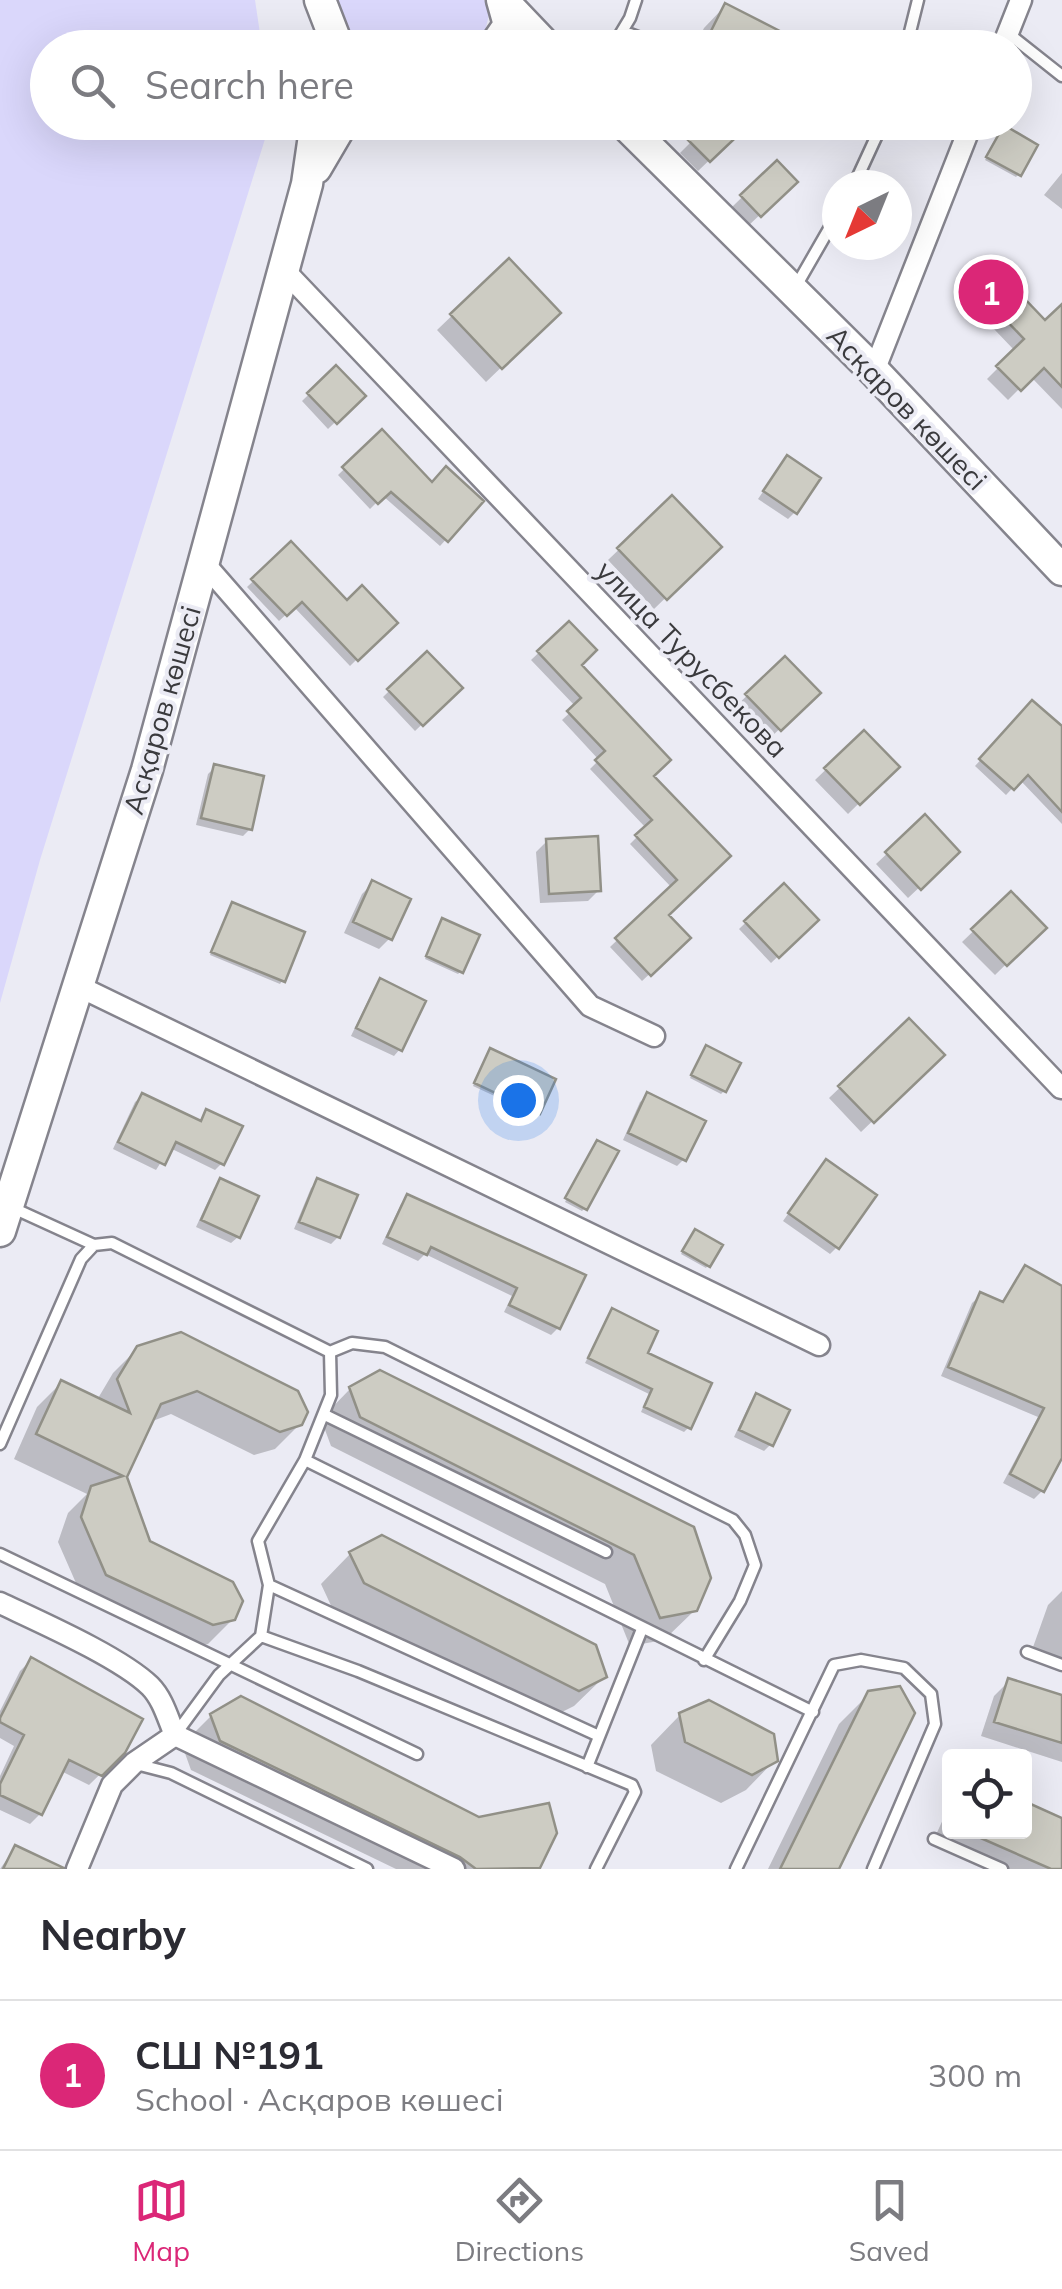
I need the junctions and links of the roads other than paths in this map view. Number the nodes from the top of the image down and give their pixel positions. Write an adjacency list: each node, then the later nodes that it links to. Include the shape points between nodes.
1 (636, 0): 10 (lane)
2 (918, 0): 11 (lane)
3 (1021, 0): 12 (street)
4 (503, 2): 8 (street); 9 (street)
5 (321, 3): 6 (street); 7 (street)
6 (322, 30)
7 (334, 30)
8 (505, 30)
9 (530, 30)
10 (623, 30)
11 (910, 30)
12 (1009, 30)
13 (1032, 57): 14 (lane)
14 (1062, 76)
15 (313, 140): 21 (street)
16 (333, 140): 21 (street)
17 (641, 140): 24 (street, Асқаров көшесі)
18 (875, 140): 20 (lane)
19 (965, 140): 25 (street)
20 (861, 170)
21 (307, 184): 23 (street, Асқаров көшесі)
22 (822, 242): 24 (lane)
23 (283, 269): 26 (street, Асқаров көшесі); 30 (street, улица Турусбекова)
24 (793, 292): 25 (street, Асқаров көшесі)
25 (874, 372): 27 (street, Асқаров көшесі)
26 (204, 562): 28 (street, Асқаров көшесі, via 147,770); 29 (street, via 590,1006)
27 (1062, 570)
28 (76, 985): 31 (street, Асқаров көшесі); 33 (street)
29 (654, 1036)
30 (1061, 1088)
31 (4, 1218): 32 (lane)
32 (94, 1245): 34 (lane, via 112,1243); 36 (lane, via 81,1259)
33 (818, 1346)
34 (330, 1352): 35 (lane); 45 (lane, via 352,1344 386,1348 732,1520 755,1566)
35 (325, 1415): 37 (lane); 38 (lane)
36 (0, 1444)
37 (305, 1460): 40 (lane, via 258,1541); 42 (lane)
38 (606, 1552)
39 (0, 1554): 46 (lane)
40 (269, 1585): 43 (lane); 50 (lane)
41 (0, 1603): 49 (street, via 150,1685)
42 (642, 1629): 45 (lane); 50 (lane)
43 (261, 1636): 46 (lane); 53 (lane)
44 (1027, 1652): 47 (lane)
45 (704, 1660): 48 (lane)
46 (230, 1664): 49 (lane); 51 (lane)
47 (1062, 1666)
48 (813, 1712): 59 (lane); 60 (lane, via 834,1665 861,1660 904,1668 932,1694 935,1724)
49 (174, 1735): 52 (street); 57 (street)
50 (599, 1736): 53 (lane)
51 (417, 1754)
52 (134, 1763): 55 (street, via 112,1786); 56 (lane, via 171,1773)
53 (587, 1766): 58 (lane, via 632,1785 634,1792)
54 (934, 1839): 61 (lane)
55 (77, 1869)
56 (367, 1869)
57 (454, 1869)
58 (596, 1869)
59 (736, 1869)
60 (873, 1869)
61 (1002, 1869)

